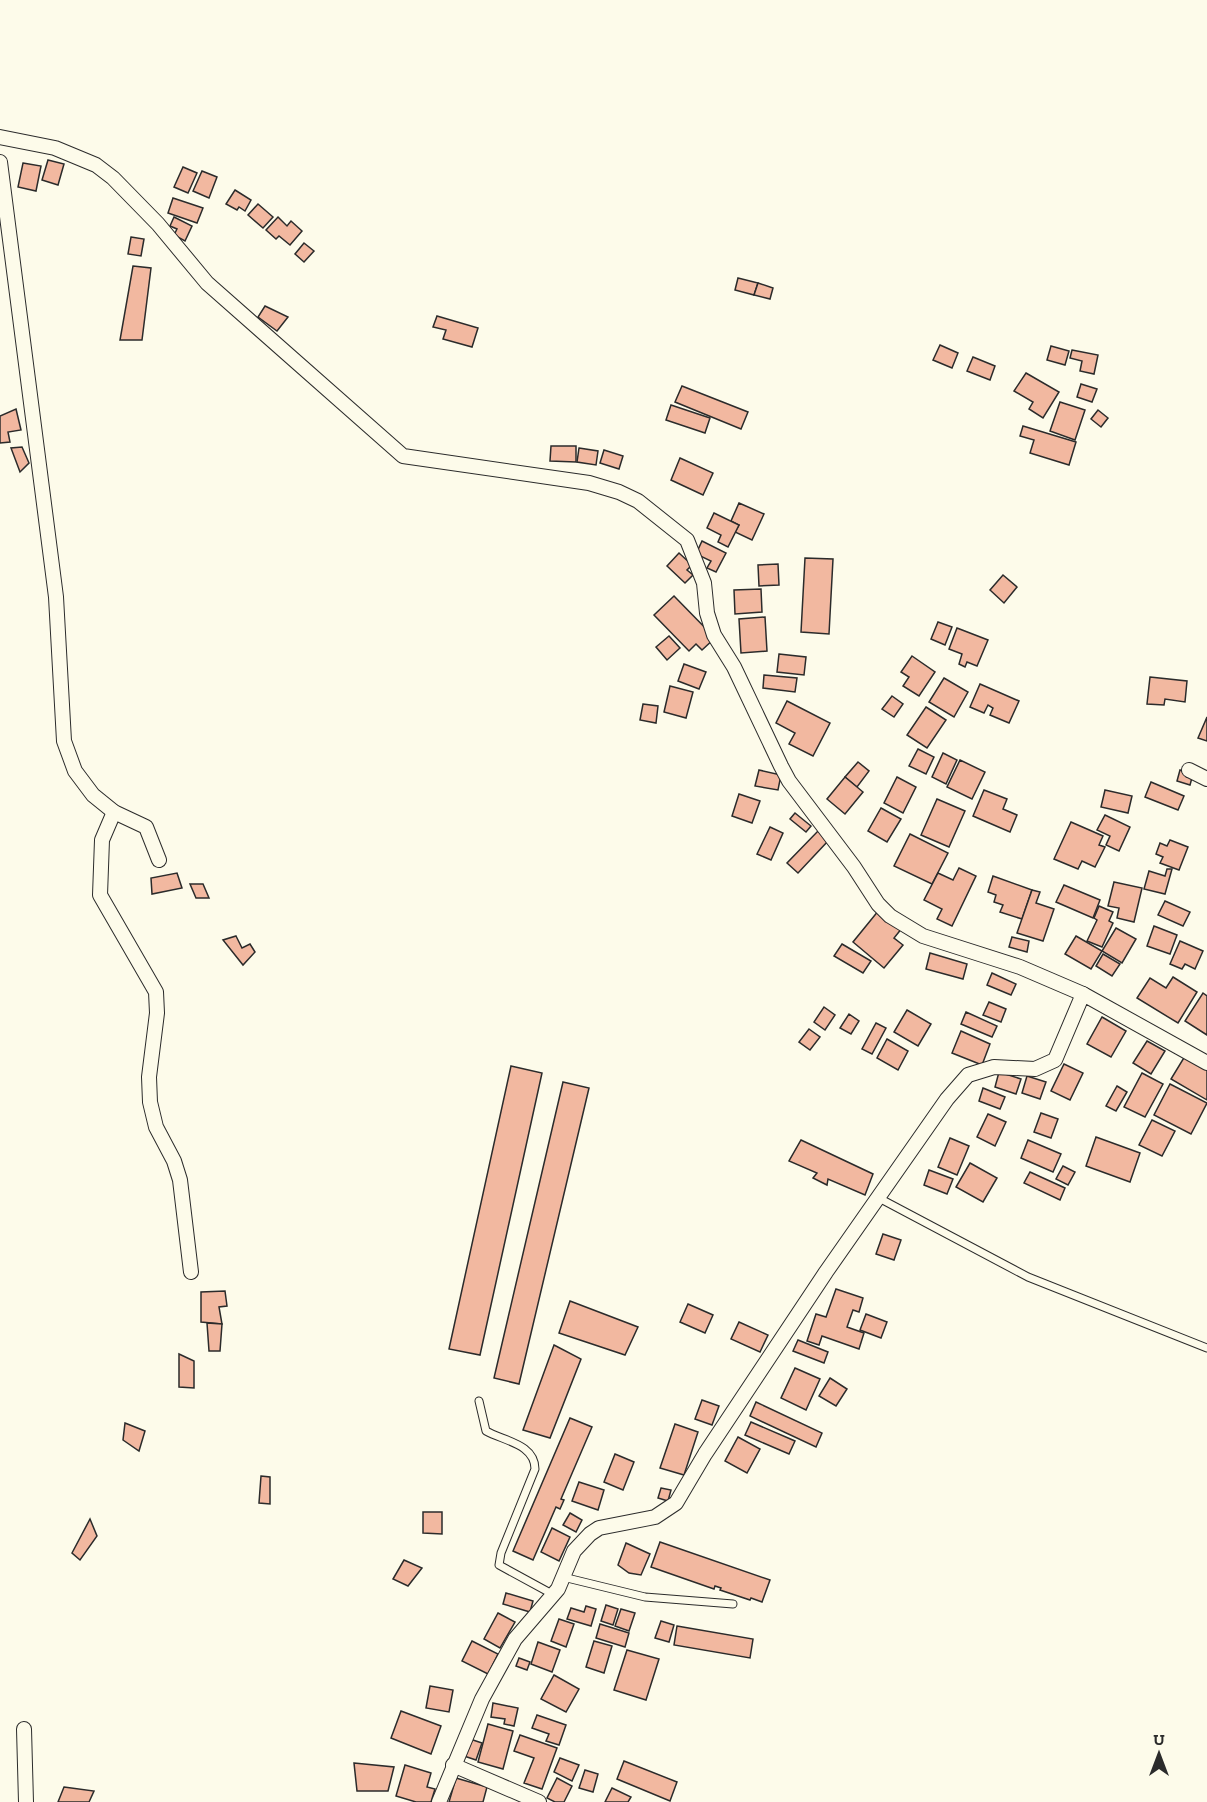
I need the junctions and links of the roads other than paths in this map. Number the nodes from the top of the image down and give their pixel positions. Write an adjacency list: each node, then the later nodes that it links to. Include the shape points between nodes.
1 (0, 137): 7 (street, via 55,148 96,165 113,178 207,283 403,456 589,483 619,492 652,510 687,540 704,583 714,634 785,774 878,904 923,936 1020,967)
2 (0, 162): 5 (street, via 56,597 64,741 75,771 93,795)
3 (1189, 770): 4 (street)
4 (1207, 779)
5 (114, 812): 6 (street, via 146,827); 10 (street, via 102,840 100,895 156,992 158,1013 149,1077 150,1102 156,1127 180,1180)
6 (159, 860)
7 (1083, 994): 8 (street); 9 (street, via 1055,1059 1035,1069 994,1067 968,1075)
8 (1205, 1058)
9 (877, 1197): 11 (lane, via 1028,1276); 13 (street, via 676,1503 655,1517 610,1525 590,1534 574,1551)
10 (191, 1272)
11 (1207, 1348)
12 (479, 1401): 14 (lane, via 486,1431 525,1449 535,1462 500,1565)
13 (563, 1577): 14 (street); 15 (lane, via 645,1597)
14 (554, 1595): 17 (street, via 515,1639 482,1699)
15 (733, 1604)
16 (24, 1729): 18 (street)
17 (453, 1766): 19 (street); 20 (street)
18 (26, 1802)
19 (440, 1802)
20 (539, 1802)

